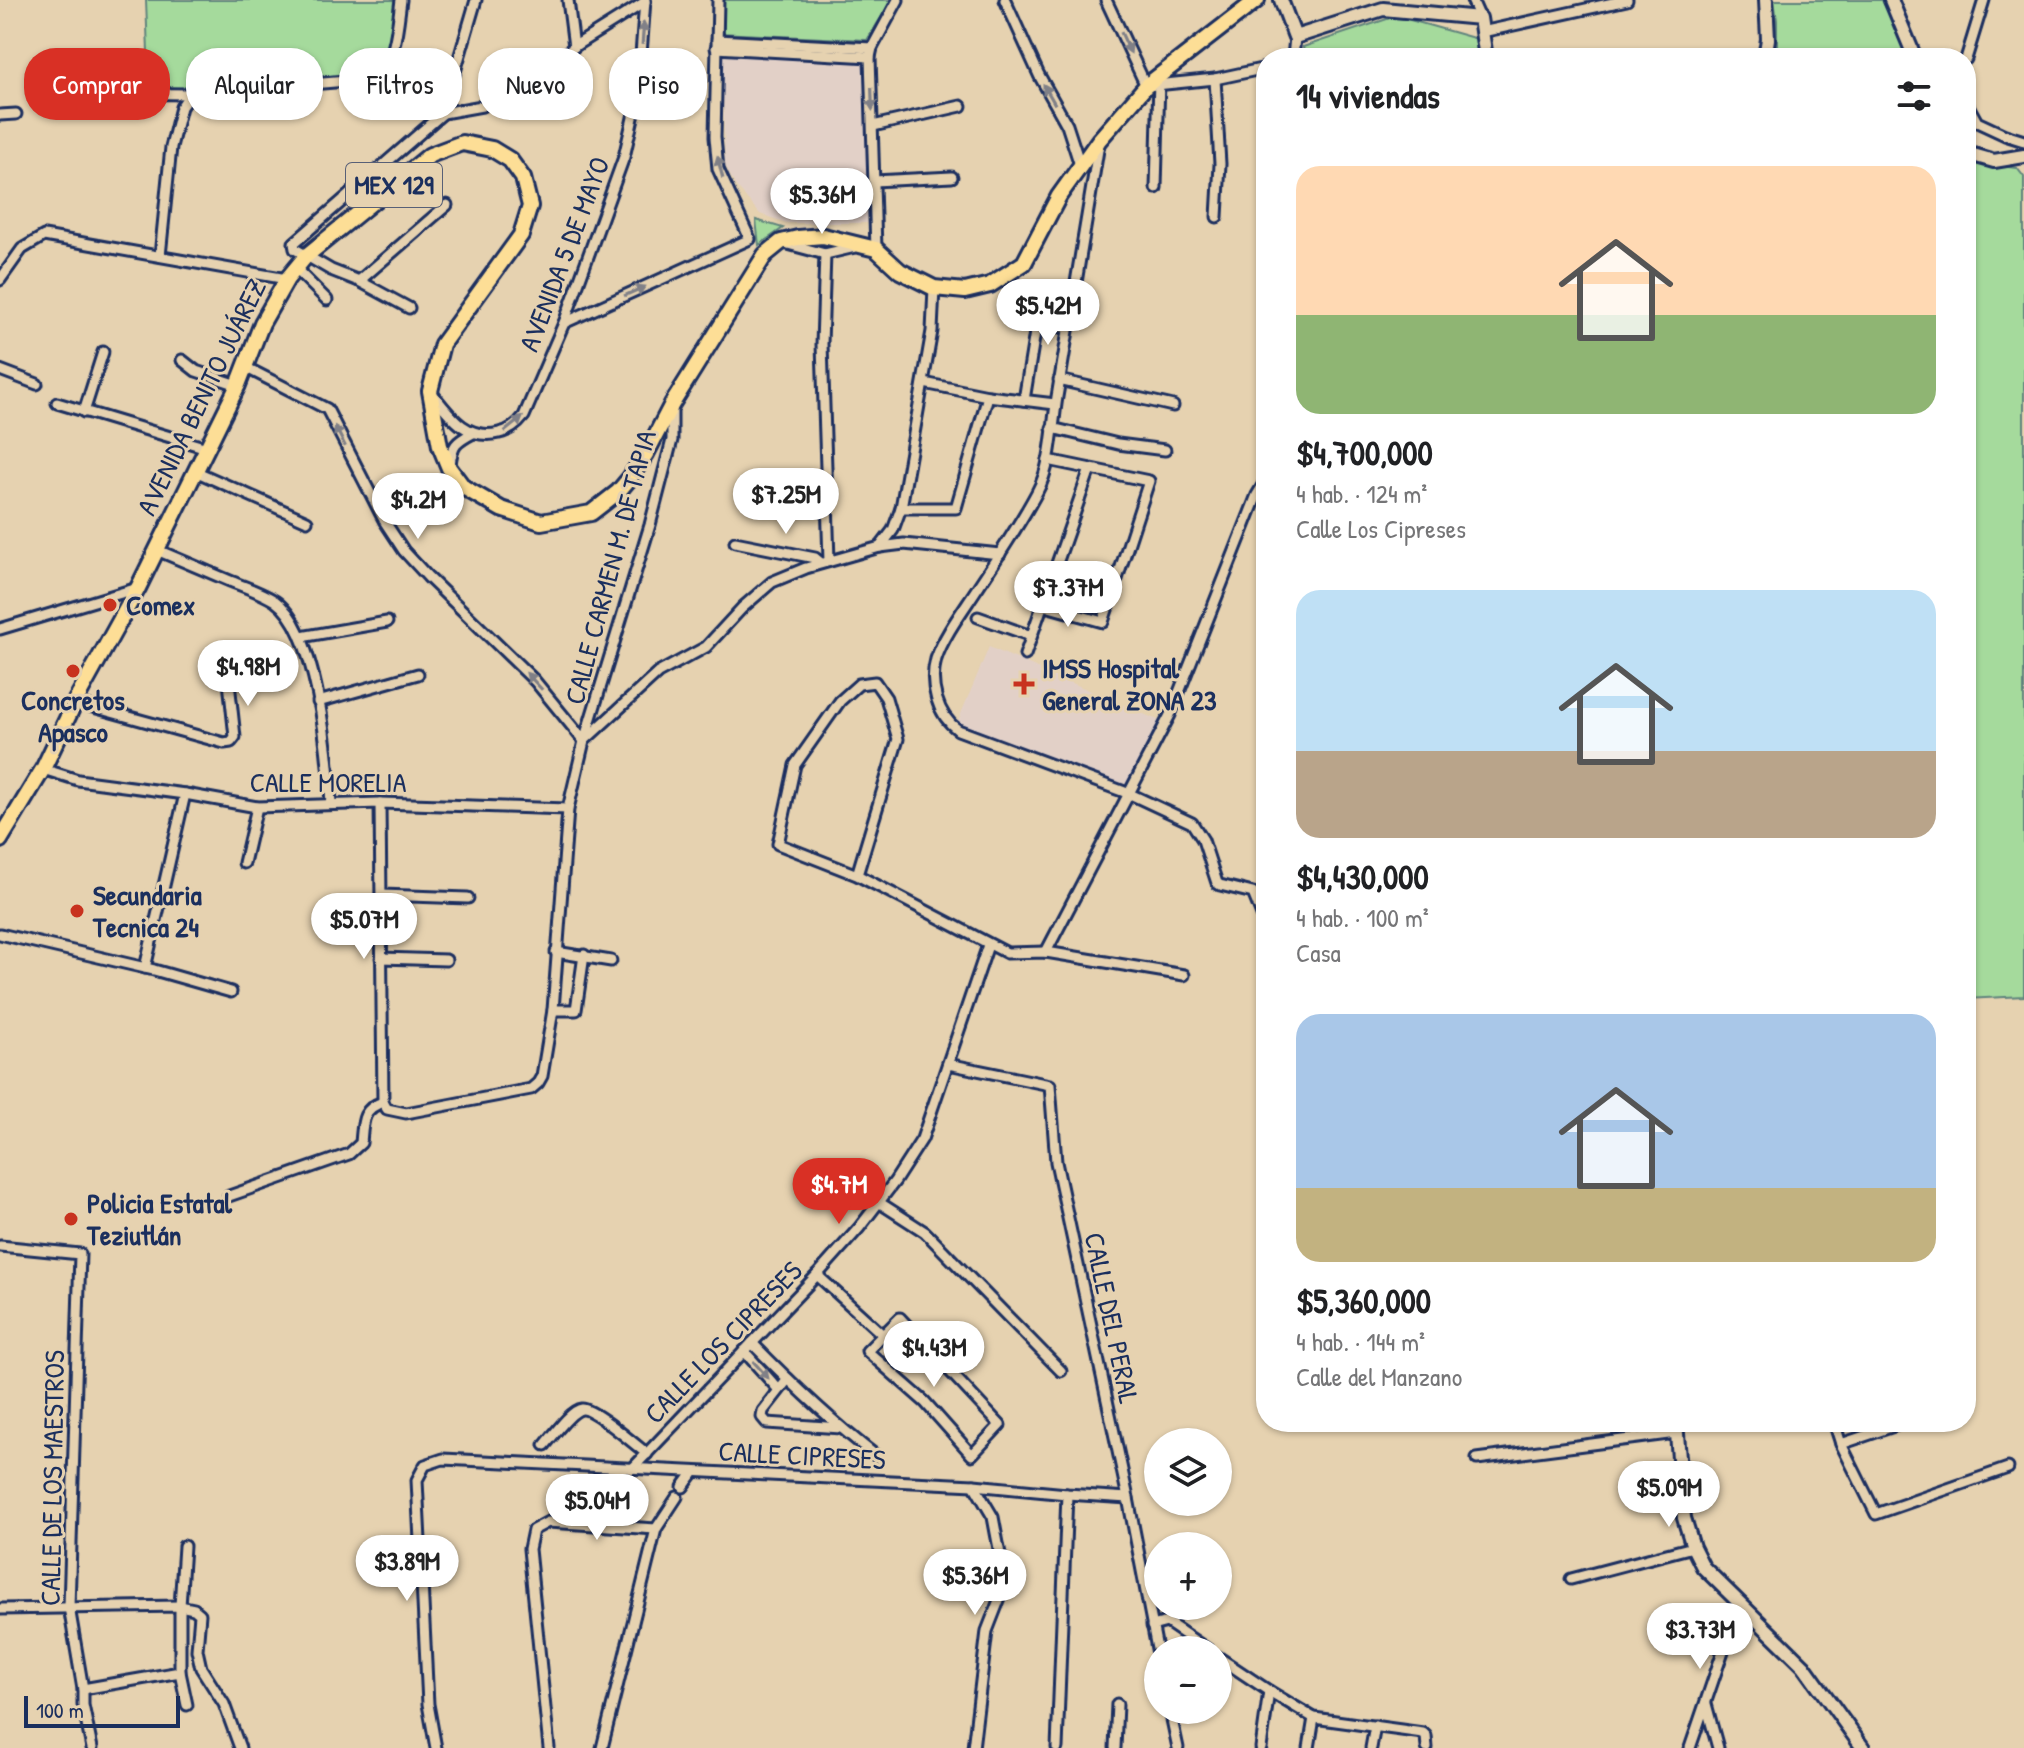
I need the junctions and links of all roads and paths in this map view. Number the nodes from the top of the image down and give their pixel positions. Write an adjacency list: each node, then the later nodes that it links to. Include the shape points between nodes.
1 (401, 0): 32 (street, via 392,50 381,73)
2 (476, 0): 22 (street)
3 (570, 0): 21 (street)
4 (718, 0): 20 (street)
5 (898, 0): 28 (street)
6 (1005, 0): 45 (street, one-way to 6, via 1067,125)
7 (1106, 0): 31 (street, one-way to 31)
8 (1257, 0): 31 (main road)
9 (1281, 0): 19 (main road)
10 (1472, 0): 17 (street)
11 (1627, 0): 18 (street)
12 (1766, 0): 25 (main road)
13 (1891, 0): 26 (main road)
14 (1984, 0): 27 (street)
15 (645, 1): 21 (street); 62 (street, AVENIDA 5 DE MAYO, one-way to 15, via 624,157 638,96)
16 (1385, 6): 17 (main road); 19 (main road)
17 (1480, 18): 18 (main road)
18 (1482, 32): 24 (main road)
19 (1295, 37): 23 (street)
20 (716, 44): 28 (street); 62 (street, one-way to 20, via 750,239 718,169)
21 (576, 45): 35 (street, via 532,79 482,106)
22 (462, 48)
23 (1294, 48)
24 (1484, 48)
25 (1767, 48)
26 (1911, 48)
27 (1969, 48)
28 (871, 53): 40 (street, one-way to 40)
29 (1256, 70): 30 (street)
30 (1215, 79): 31 (street); 50 (street)
31 (1154, 82): 41 (main road); 48 (street)
32 (323, 83)
33 (186, 100): 54 (street, via 171,147)
34 (961, 106): 40 (street)
35 (462, 110)
36 (16, 114): 37 (street)
37 (0, 115)
38 (435, 120): 55 (street, via 294,243)
39 (1976, 120): 42 (street)
40 (873, 126): 47 (street)
41 (1099, 140): 45 (main road); 63 (street)
42 (2024, 141)
43 (1976, 156): 44 (main road, via 1994,161)
44 (2024, 156)
45 (1080, 165): 59 (main road, via 1024,263 990,285 965,291)
46 (952, 177): 47 (street)
47 (874, 181): 52 (street)
48 (1156, 188)
49 (447, 205): 58 (street)
50 (1217, 217)
51 (781, 242): 52 (main road, via 823,236); 53 (street); 76 (main road, AVENIDA BENITO JUÁREZ / MEX 129, via 765,255)
52 (869, 247): 53 (street); 59 (main road)
53 (825, 254): 95 (street)
54 (160, 256): 56 (street); 57 (street, via 44,236 22,249)
55 (306, 256): 56 (main road, AVENIDA BENITO JUÁREZ / MEX 129); 58 (street); 72 (main road, AVENIDA BENITO JUÁREZ / MEX 129, via 430,155 462,143 492,149 510,160 523,178 530,206 521,235 442,344)
56 (292, 274): 60 (street); 66 (main road, AVENIDA BENITO JUÁREZ / MEX 129, via 262,323)
57 (0, 280)
58 (359, 281): 61 (street)
59 (934, 288): 69 (street)
60 (327, 300)
61 (409, 308)
62 (564, 323): 81 (street, AVENIDA 5 DE MAYO, one-way to 62, via 500,433 524,416)
63 (1068, 327): 68 (street); 74 (street, via 1036,326)
64 (103, 352): 79 (street)
65 (182, 360): 71 (street, via 196,371)
66 (245, 367): 71 (main road, AVENIDA BENITO JUÁREZ / MEX 129); 108 (street, one-way to 66, via 535,681 404,551 327,409)
67 (0, 370): 70 (street)
68 (1059, 380): 77 (street); 78 (street)
69 (924, 383): 73 (street); 89 (street)
70 (37, 384)
71 (238, 385): 82 (main road, AVENIDA BENITO JUÁREZ / MEX 129)
72 (430, 391): 81 (street, via 451,418); 85 (main road, AVENIDA BENITO JUÁREZ / MEX 129)
73 (988, 396): 74 (street); 89 (street, via 956,508)
74 (1024, 400): 77 (street)
75 (57, 403): 79 (street)
76 (672, 404): 85 (main road, AVENIDA BENITO JUÁREZ / MEX 129, via 629,479 591,513 541,522 501,509 463,487); 108 (street, CALLE CARMEN M. DE TAPIA, via 665,468)
77 (1055, 404): 80 (street)
78 (1173, 406)
79 (84, 412): 82 (street)
80 (1052, 428): 83 (street); 84 (street)
81 (473, 433): 85 (street, via 454,446)
82 (207, 448): 87 (main road, AVENIDA BENITO JUÁREZ / MEX 129)
83 (1165, 450)
84 (1048, 460): 86 (street); 94 (street, via 1039,489)
85 (449, 468)
86 (1090, 469): 97 (street); 97 (street, via 1149,481 1103,622)
87 (195, 471): 90 (street); 93 (main road, AVENIDA BENITO JUÁREZ / MEX 129)
88 (1256, 498): 111 (street, via 1170,715)
89 (901, 508): 92 (street)
90 (307, 521)
91 (735, 542): 95 (street)
92 (880, 547): 94 (street, via 904,544); 95 (street)
93 (157, 550): 96 (main road, AVENIDA BENITO JUÁREZ / MEX 129); 102 (street, via 277,603)
94 (1000, 554): 111 (street, via 937,658 933,679 939,710 958,730)
95 (825, 562): 108 (street, via 772,582 706,647 658,673)
96 (138, 588): 100 (street); 106 (main road, AVENIDA BENITO JUÁREZ / MEX 129)
97 (1042, 605): 101 (street)
98 (978, 617): 101 (street)
99 (387, 622): 102 (street)
100 (0, 629)
101 (1031, 636): 103 (street)
102 (301, 637): 107 (street)
103 (1025, 655)
104 (227, 664): 106 (street, via 235,737 231,742)
105 (418, 674): 107 (street)
106 (75, 702): 109 (main road, AVENIDA BENITO JUÁREZ / MEX 129)
107 (318, 702): 112 (street)
108 (584, 741): 115 (street, CALLE CARMEN M. DE TAPIA)
109 (43, 769): 110 (street, CALLE MORELIA, via 78,780); 116 (main road, AVENIDA BENITO JUÁREZ / MEX 129)
110 (185, 794): 114 (street, CALLE MORELIA); 130 (street)
111 (1130, 794): 121 (street, via 1192,823 1217,883 1253,893); 125 (street)
112 (331, 803): 113 (street, CALLE MORELIA); 114 (street, CALLE MORELIA)
113 (380, 803): 115 (street, CALLE MORELIA); 119 (street)
114 (257, 807): 117 (street)
115 (568, 809): 124 (street, CALLE CARMEN M. DE TAPIA)
116 (0, 840)
117 (244, 863)
118 (857, 875): 118 (street, via 898,739 886,698 875,682 859,684 840,701 795,765 778,844); 123 (street)
119 (381, 895): 120 (street); 127 (street)
120 (468, 898)
121 (1256, 900)
122 (0, 934): 130 (street)
123 (988, 945): 125 (street, via 1007,953); 134 (street, CALLE LOS CIPRESES)
124 (556, 952): 126 (street); 133 (street, CALLE CARMEN M. DE TAPIA)
125 (1046, 952): 131 (street)
126 (584, 955): 129 (street); 133 (street, via 576,1010)
127 (381, 958): 128 (street); 135 (street)
128 (446, 960)
129 (611, 961)
130 (145, 968): 132 (street)
131 (1184, 975)
132 (231, 992)
133 (553, 1010): 135 (street, CALLE CARMEN M. DE TAPIA, via 542,1076 531,1089 406,1113)
134 (948, 1064): 137 (street, CALLE LOS CIPRESES, via 922,1139); 161 (street, CALLE DEL PERAL, via 1050,1085 1056,1162)
135 (385, 1105): 136 (street, via 372,1105 365,1114 361,1143 349,1154)
136 (229, 1196)
137 (880, 1203): 139 (street, CALLE LOS CIPRESES); 143 (street, via 925,1232)
138 (0, 1246): 168 (street, CALLE DE LOS MAESTROS, via 80,1254)
139 (817, 1275): 140 (street); 141 (street, CALLE LOS CIPRESES)
140 (883, 1335): 140 (street, via 900,1318 1000,1425 972,1455 925,1402 867,1351)
141 (752, 1343): 142 (street, CALLE LOS CIPRESES); 144 (street)
142 (744, 1351): 145 (street, one-way to 145); 153 (street, CALLE LOS CIPRESES)
143 (1061, 1371)
144 (788, 1379): 145 (street); 146 (street)
145 (778, 1389): 146 (street, via 763,1411 767,1423)
146 (841, 1428): 154 (street)
147 (1650, 1432): 155 (street)
148 (1676, 1432): 164 (main road, via 1684,1518)
149 (1837, 1432): 151 (street)
150 (1876, 1432): 151 (street)
151 (1841, 1444): 156 (street, via 1876,1514)
152 (545, 1445): 153 (street, via 571,1415 587,1409)
153 (647, 1454): 157 (street, CALLE LOS CIPRESES)
154 (875, 1455)
155 (1477, 1459)
156 (2008, 1468)
157 (632, 1469): 158 (street, CALLE CIPRESES); 185 (street, CALLE CIPRESES, via 443,1459 425,1465 417,1480 428,1704)
158 (694, 1472): 159 (street, CALLE CIPRESES); 162 (street)
159 (974, 1485): 160 (street, CALLE CIPRESES); 188 (street, via 993,1517 1003,1570 1001,1595 987,1631)
160 (1067, 1494): 161 (street, CALLE CIPRESES); 189 (street)
161 (1128, 1498): 170 (street, CALLE DEL PERAL)
162 (656, 1529): 186 (street, via 548,1522 533,1530 529,1549); 187 (street)
163 (184, 1546): 167 (street)
164 (1693, 1547): 165 (street); 166 (main road, via 1703,1567)
165 (1571, 1579)
166 (1739, 1604): 178 (street); 198 (main road, via 1804,1666)
167 (180, 1606): 168 (street); 174 (street); 184 (street, via 200,1614 201,1668 224,1704)
168 (69, 1607): 169 (street); 175 (street, CALLE DE LOS MAESTROS)
169 (0, 1609)
170 (1152, 1626): 171 (street, CALLE DEL PERAL); 172 (street, via 1167,1622)
171 (1154, 1636)
172 (1188, 1636)
173 (1232, 1666): 176 (street)
174 (180, 1672): 175 (street); 179 (street)
175 (83, 1689): 183 (street, CALLE DE LOS MAESTROS)
176 (1269, 1691): 180 (street); 192 (street)
177 (1117, 1704): 190 (street)
178 (1706, 1704): 196 (street); 197 (street)
179 (187, 1705)
180 (1314, 1718): 182 (street); 193 (street)
181 (1173, 1724): 191 (street)
182 (1375, 1726): 194 (street); 195 (street, via 1423,1733)
183 (92, 1748)
184 (240, 1748)
185 (436, 1748)
186 (549, 1748)
187 (602, 1748)
188 (973, 1748)
189 (1057, 1748)
190 (1115, 1748)
191 (1178, 1748)
192 (1261, 1748)
193 (1309, 1748)
194 (1371, 1748)
195 (1427, 1748)
196 (1690, 1748)
197 (1718, 1748)
198 (1863, 1748)

